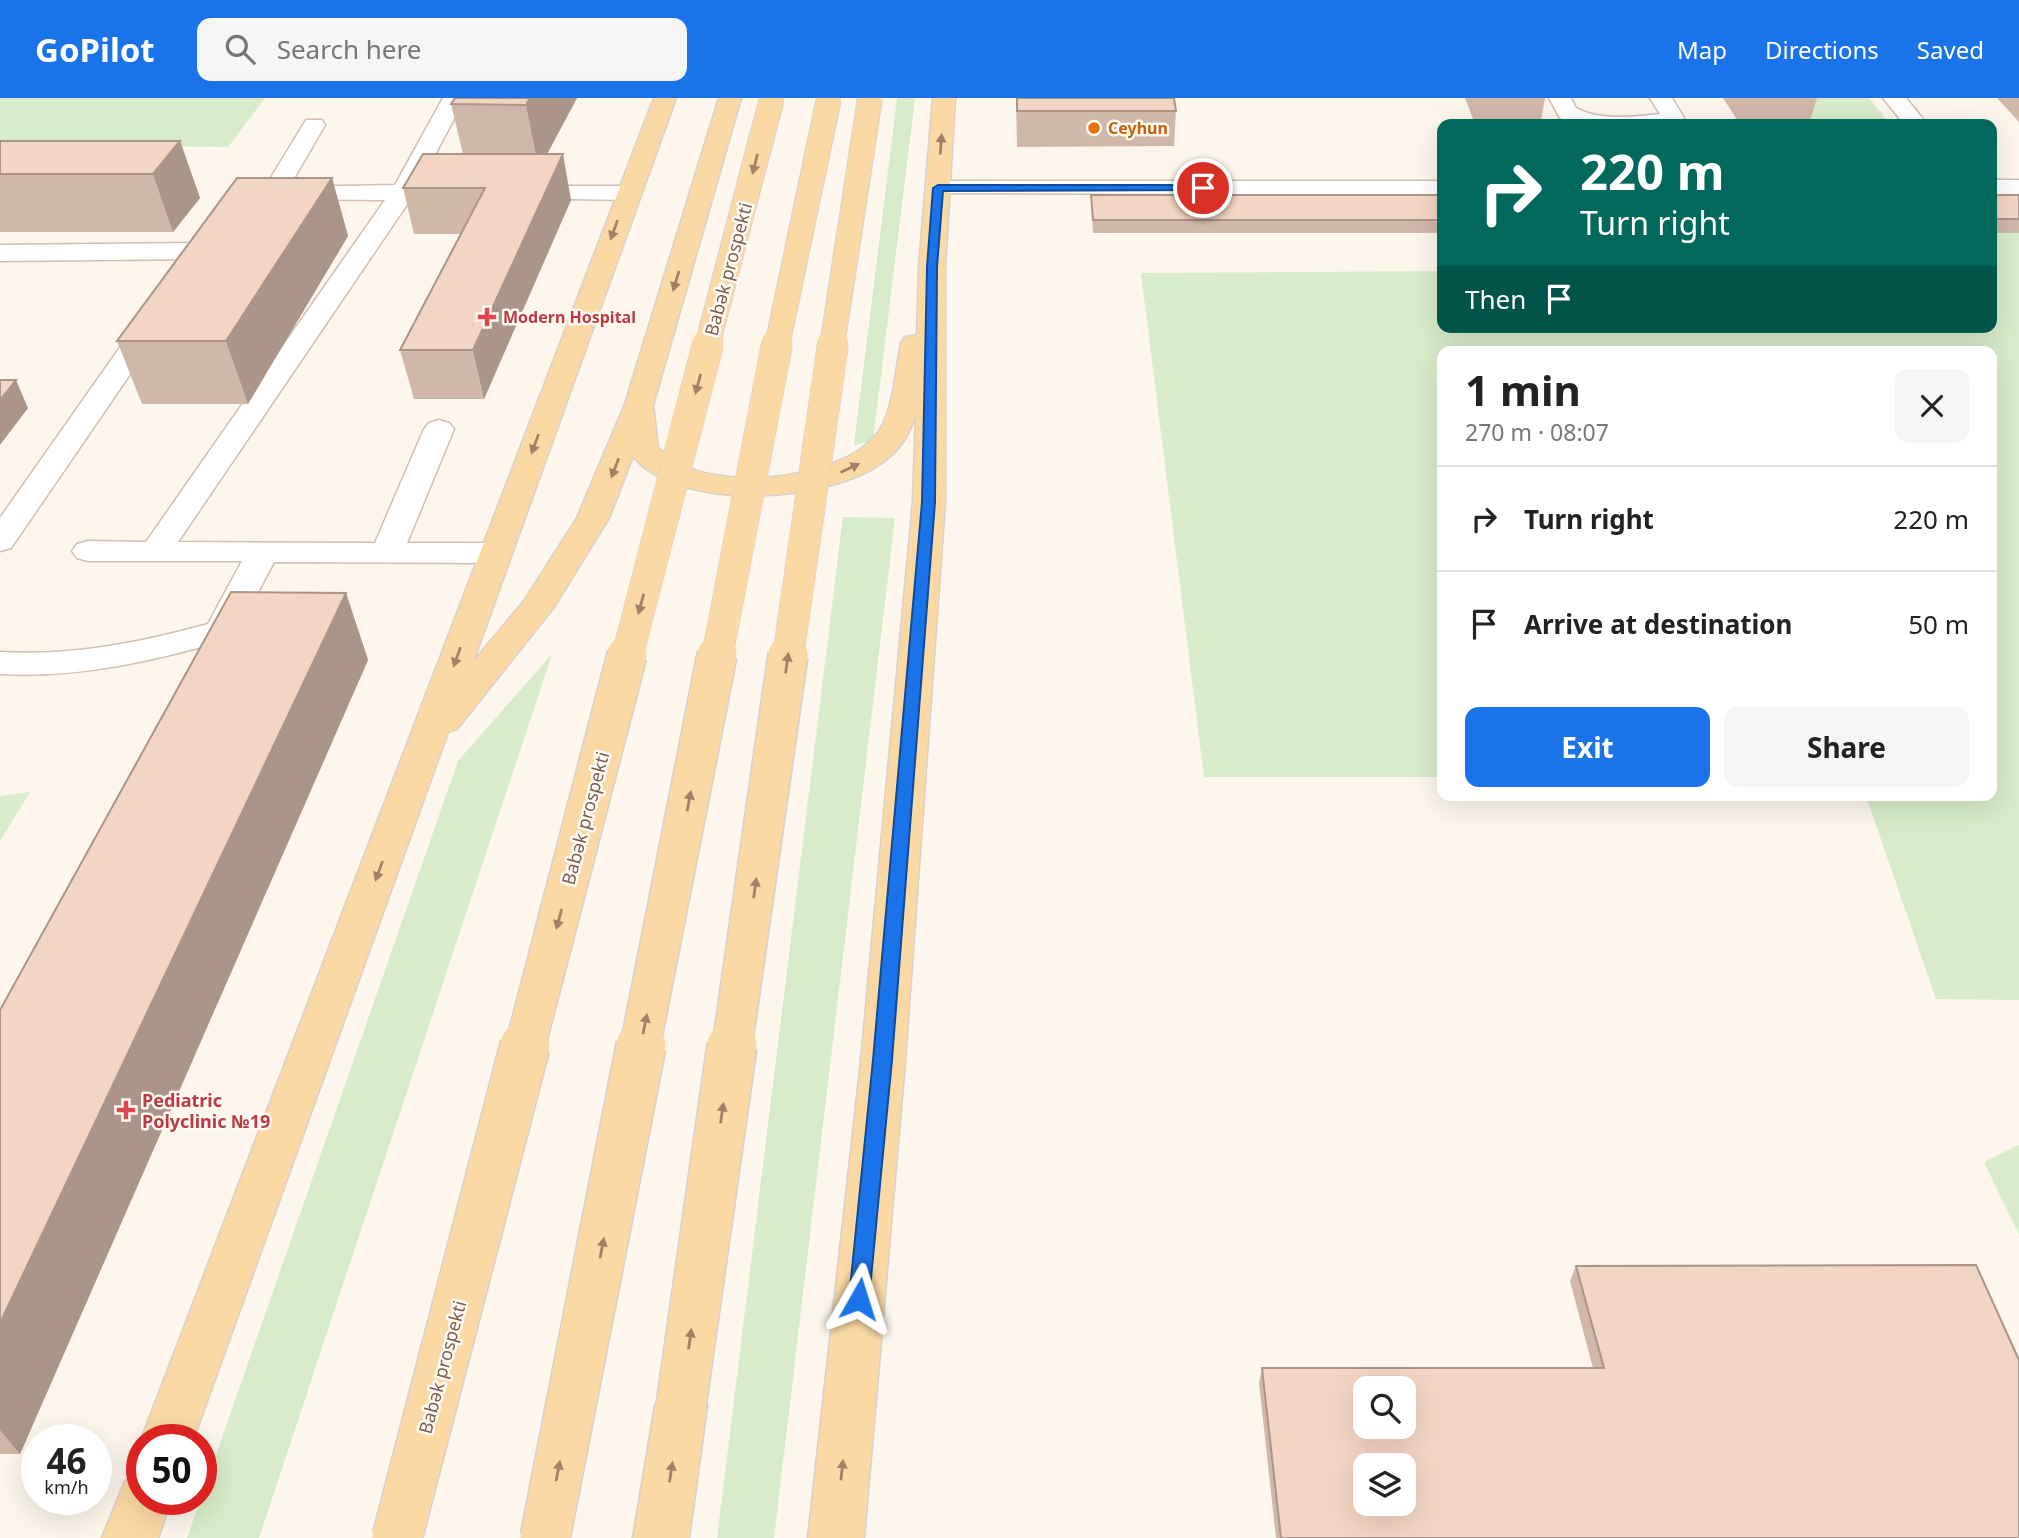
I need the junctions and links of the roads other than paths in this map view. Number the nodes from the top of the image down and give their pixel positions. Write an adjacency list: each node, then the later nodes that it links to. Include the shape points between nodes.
1 (454, 98): 19 (street)
2 (665, 98): 20 (main road)
3 (730, 98): 25 (main road, one-way to 25)
4 (772, 98): 40 (main road, Babək prospekti, one-way to 40, bridge)
5 (829, 98): 41 (main road, one-way to 5, bridge)
6 (870, 98): 42 (main road, one-way to 6, bridge)
7 (944, 98): 17 (main road, one-way to 7)
8 (1560, 98): 11 (street, via 1568,113)
9 (1661, 98): 12 (street, via 1673,118)
10 (1894, 98): 13 (street)
11 (1582, 119)
12 (1668, 119)
13 (1912, 119)
14 (314, 125): 21 (street)
15 (1997, 187): 16 (street)
16 (2019, 187)
17 (938, 188): 18 (street); 23 (main road)
18 (1437, 188)
19 (403, 192): 20 (street); 21 (street); 29 (street)
20 (628, 193): 32 (main road, one-way to 32)
21 (273, 194): 24 (street, via 241,202)
22 (0, 253): 24 (street)
23 (932, 267): 25 (main road, one-way to 23, via 640,437 646,454 693,480 738,487 793,485 846,470 880,449 895,432); 43 (main road, one-way to 23, via 884,1047 929,502)
24 (185, 273): 27 (street)
25 (639, 404): 36 (main road, one-way to 36, via 593,519 563,569)
26 (439, 429): 31 (street)
27 (2, 537)
28 (88, 551): 29 (street)
29 (155, 552): 30 (street)
30 (263, 552): 31 (street); 33 (street)
31 (387, 553): 32 (street)
32 (496, 553): 36 (main road, one-way to 36)
33 (221, 631): 34 (street, via 129,656 40,666); 35 (street)
34 (0, 663)
35 (202, 667)
36 (425, 744): 37 (main road, one-way to 37)
37 (173, 1424)
38 (139, 1515): 39 (main road)
39 (130, 1538)
40 (397, 1538)
41 (545, 1538)
42 (661, 1538)
43 (836, 1538)

